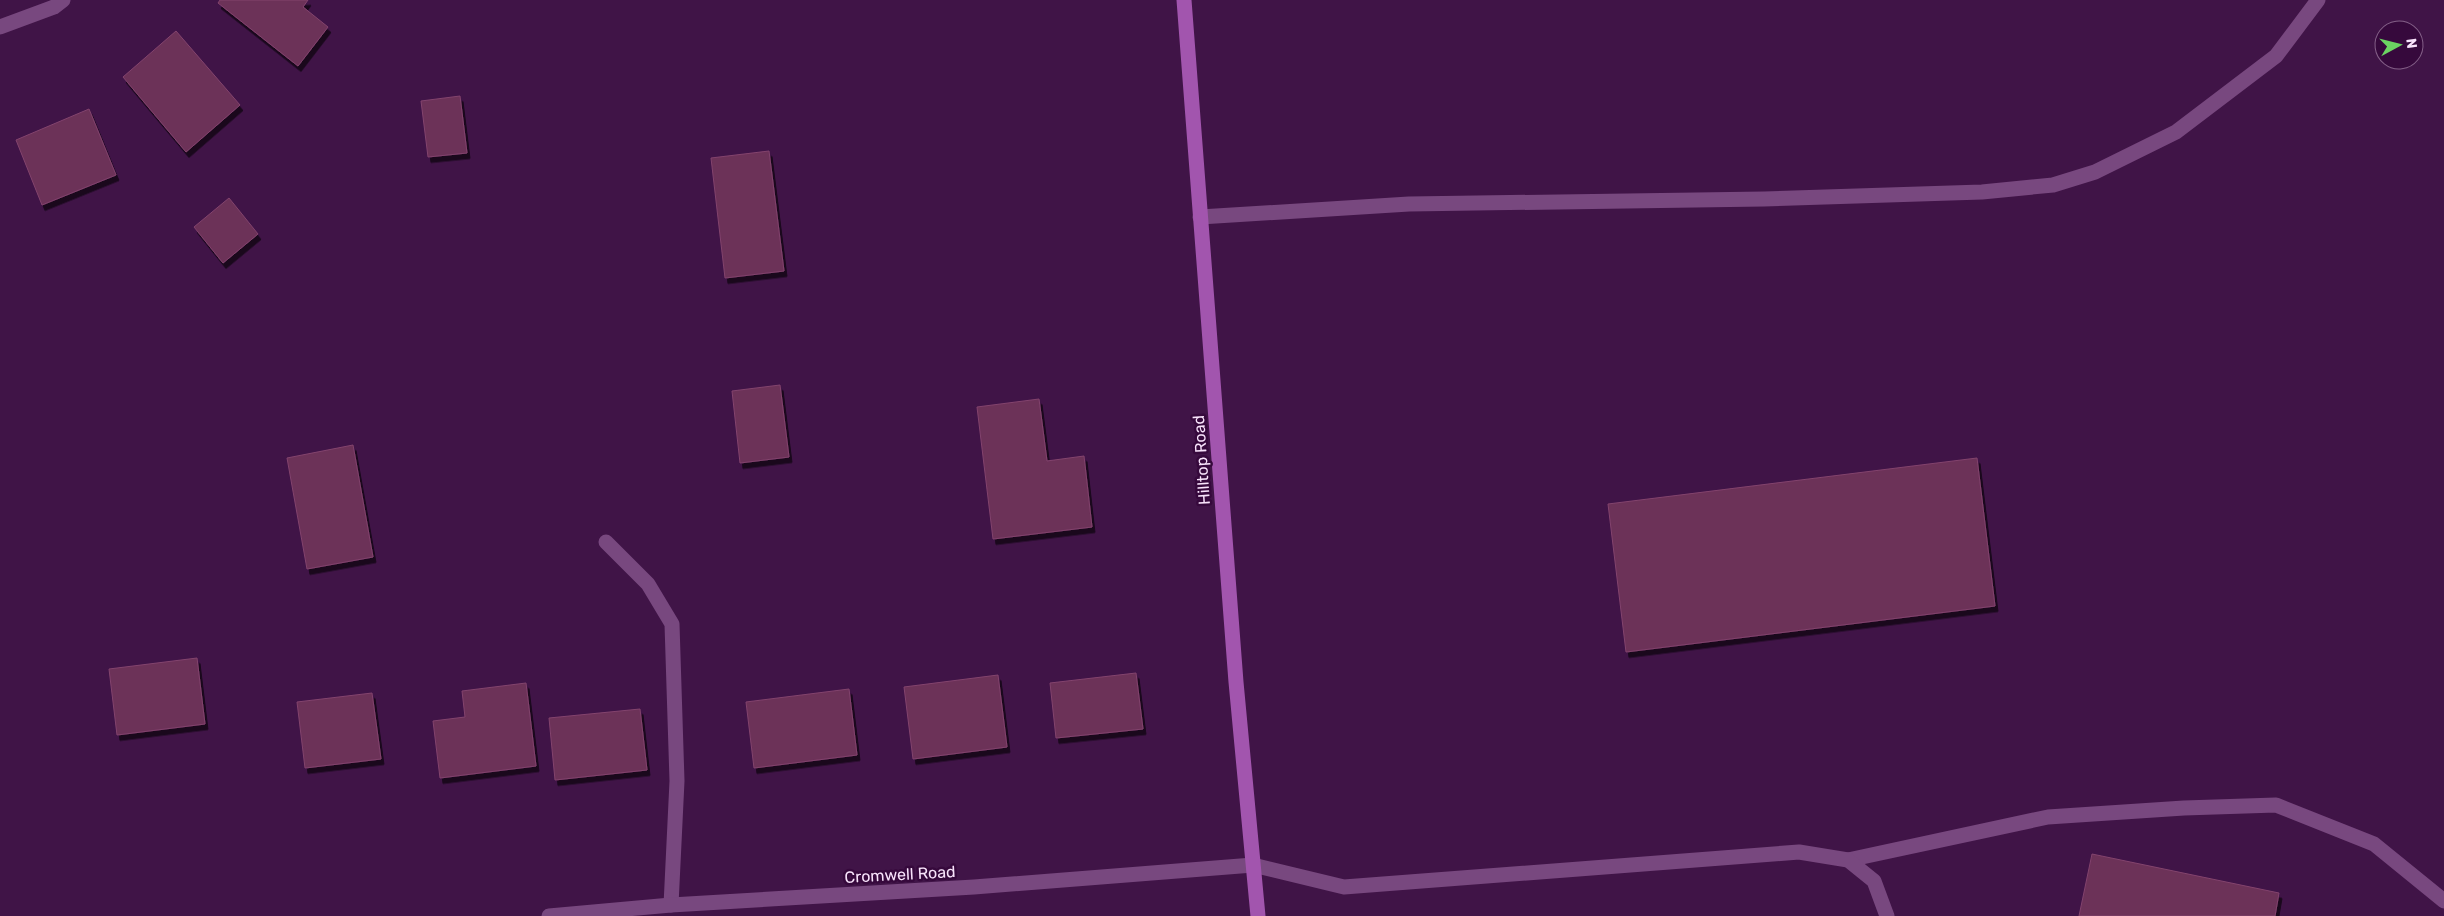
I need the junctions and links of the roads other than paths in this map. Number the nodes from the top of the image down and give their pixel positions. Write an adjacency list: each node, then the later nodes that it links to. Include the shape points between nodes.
1 (63, 0): 4 (street, via 54,7)
2 (1184, 0): 5 (main road, Hilltop Road)
3 (2318, 0): 5 (street, via 2276,56 2176,132 2095,172 2054,185 1982,192 1764,199 1410,204)
4 (0, 27)
5 (1200, 217): 8 (main road, Hilltop Road, via 1236,682)
6 (606, 542): 10 (street, via 648,584 672,624 677,781)
7 (1848, 860): 8 (street, Cromwell Road, via 1799,852 1344,887); 9 (street, via 2048,818 2184,808 2276,806 2374,844); 13 (street, via 1874,881)
8 (1254, 865): 10 (street, Cromwell Road, via 974,888); 12 (main road, Hilltop Road)
9 (2444, 901)
10 (671, 905): 11 (street, Cromwell Road)
11 (549, 916)
12 (1258, 916)
13 (1887, 916)

